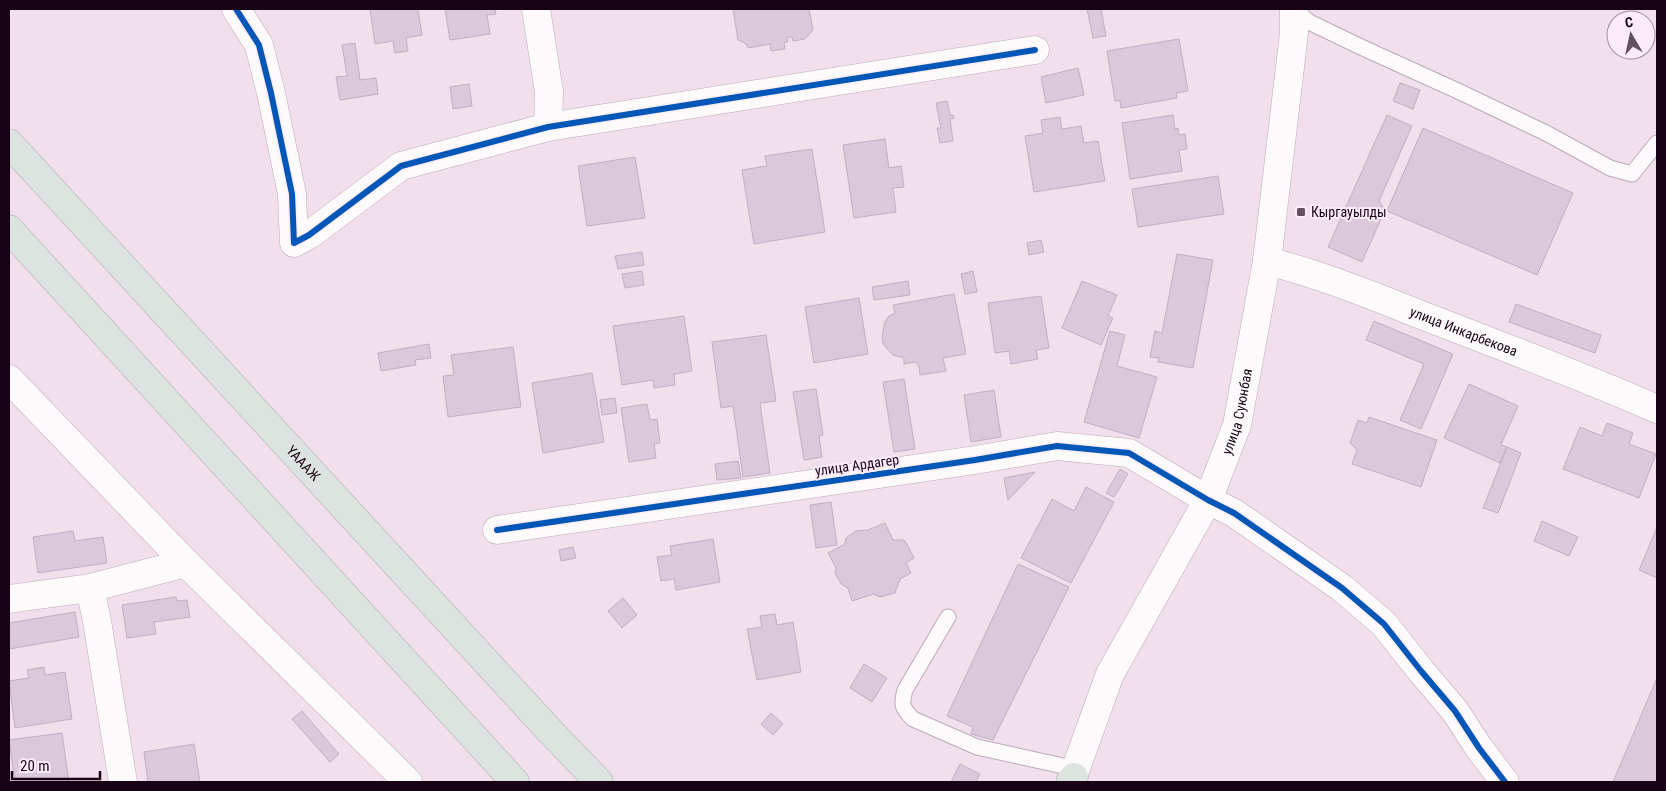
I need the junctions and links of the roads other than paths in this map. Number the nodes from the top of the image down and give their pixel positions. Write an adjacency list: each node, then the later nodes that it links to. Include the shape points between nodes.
1 (236, 9): 5 (street, via 259,45 269,83 292,194 294,242 401,166)
2 (536, 9): 5 (street, via 549,92)
3 (1294, 9): 7 (lane, via 1310,22 1546,133 1610,168 1632,174); 9 (street, улица Суюнбая, via 1294,33)
4 (1035, 50): 5 (street)
5 (548, 127)
6 (9, 143): 19 (highway, ҮАААЖ)
7 (1657, 143)
8 (9, 229): 22 (highway)
9 (1267, 261): 11 (street, улица Инкарбекова, via 1299,269 1406,309 1604,385); 12 (street, улица Суюнбая, via 1237,425)
10 (9, 379): 14 (street)
11 (1657, 409)
12 (1208, 500): 13 (street, улица Ардагер, via 1129,453 1058,446); 18 (street, улица Суюнбая, via 1110,674); 23 (street, улица Ардагер, via 1234,513 1342,588 1384,624 1455,711)
13 (498, 530)
14 (186, 563): 15 (street); 21 (street)
15 (90, 588): 16 (street); 20 (street)
16 (9, 600)
17 (948, 617): 18 (lane, via 905,690 902,702 905,711 913,719 977,747)
18 (1073, 779)
19 (599, 781)
20 (123, 782)
21 (408, 782)
22 (515, 782)
23 (1505, 782)

